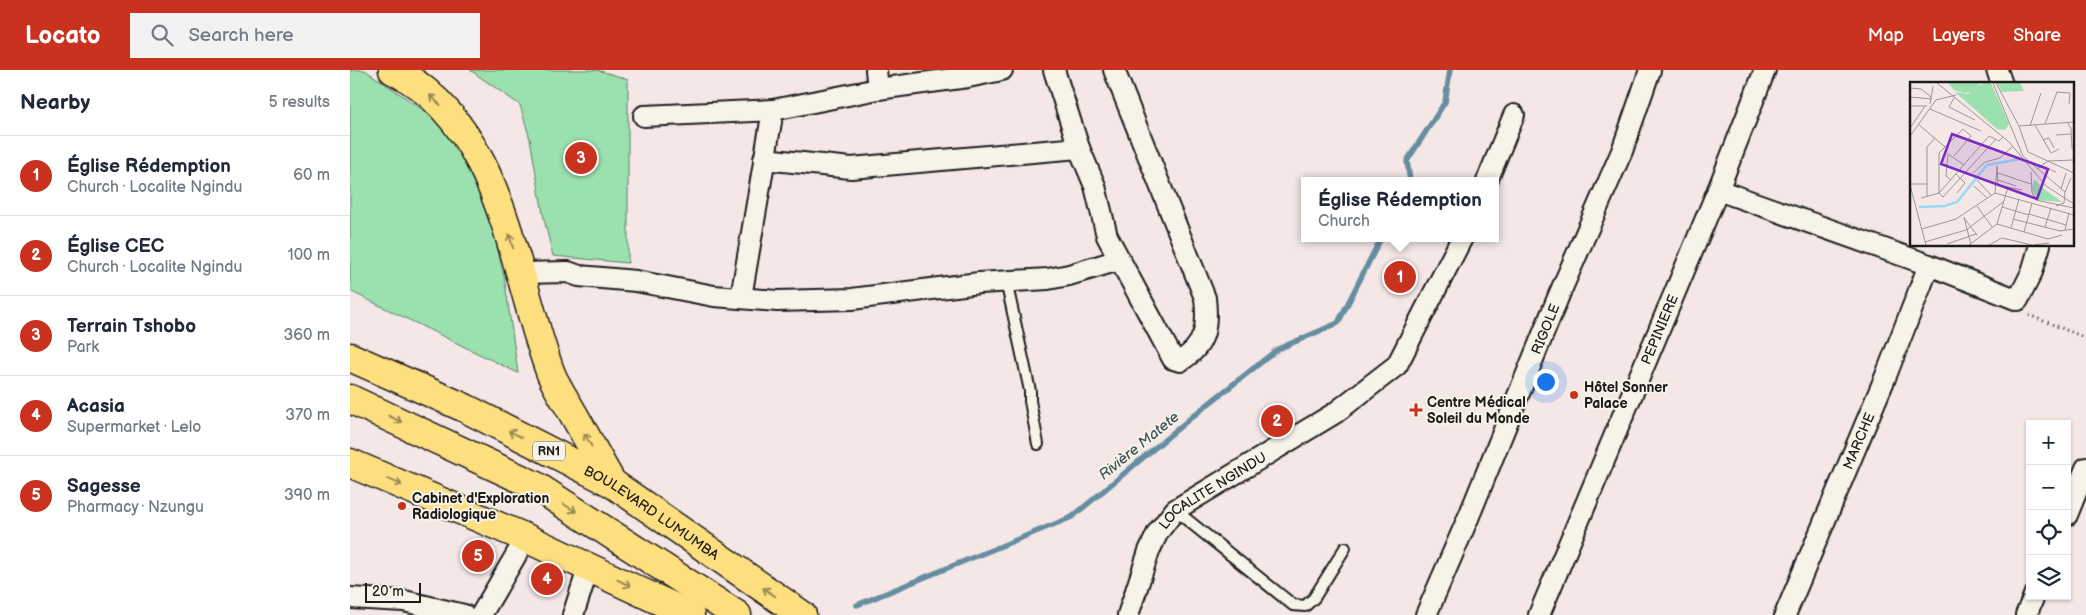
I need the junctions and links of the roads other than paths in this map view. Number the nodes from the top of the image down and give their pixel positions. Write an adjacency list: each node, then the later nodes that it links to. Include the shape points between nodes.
1 (393, 70): 21 (highway, one-way to 1, via 506,225 472,144 451,115 423,89)
2 (1002, 70): 8 (street, via 968,77)
3 (1054, 70): 13 (street)
4 (1114, 70): 19 (street, via 1206,298 1207,318 1203,336 1194,353 1180,361 1173,359)
5 (1650, 70): 44 (street, RIGOLE, via 1622,150)
6 (1765, 70): 16 (street, PEPINIERE)
7 (1997, 70): 9 (street)
8 (877, 80): 10 (street)
9 (2001, 82)
10 (773, 110): 12 (street); 14 (street)
11 (1514, 115): 15 (street)
12 (644, 116)
13 (1079, 148): 14 (street, via 851,168); 19 (street, via 1095,186 1107,236)
14 (764, 159): 23 (street)
15 (1489, 177)
16 (1718, 190): 20 (street); 45 (street, PEPINIERE)
17 (1460, 242): 30 (street, LOCALITE NGINDU, via 1397,365 1335,413)
18 (2040, 246): 20 (street, via 2032,272 2018,300)
19 (1118, 260): 22 (street, via 1048,279)
20 (1929, 265): 46 (street, MARCHE)
21 (520, 273): 23 (street, via 568,272 714,296); 29 (highway, one-way to 21, via 551,375)
22 (999, 281): 23 (street, via 852,299 777,301); 26 (lane, via 1008,290)
23 (741, 297)
24 (350, 357): 29 (highway, BOULEVARD LUMUMBA / RN1, one-way to 24, via 465,408)
25 (350, 399): 41 (highway, one-way to 41, via 536,486)
26 (1038, 444)
27 (350, 464): 32 (highway, one-way to 32)
28 (2086, 468): 31 (street)
29 (612, 483): 42 (highway, BOULEVARD LUMUMBA / RN1, one-way to 29)
30 (1175, 510): 33 (lane, via 1293,605 1305,606 1314,598); 43 (street, LOCALITE NGINDU, via 1158,532 1149,551)
31 (2069, 510)
32 (526, 538): 34 (highway); 38 (street)
33 (1345, 548)
34 (589, 566): 39 (street); 40 (highway, one-way to 40)
35 (350, 598): 37 (street, via 404,602)
36 (2032, 600): 47 (street)
37 (464, 615)
38 (481, 615)
39 (573, 615)
40 (690, 615)
41 (737, 615)
42 (802, 615)
43 (1128, 615)
44 (1426, 615)
45 (1539, 615)
46 (1785, 615)
47 (2026, 615)

